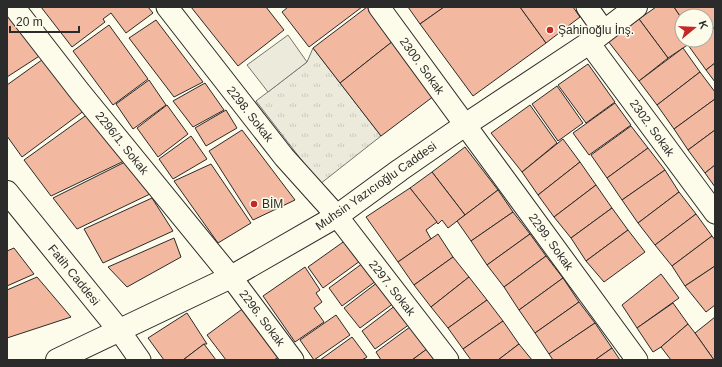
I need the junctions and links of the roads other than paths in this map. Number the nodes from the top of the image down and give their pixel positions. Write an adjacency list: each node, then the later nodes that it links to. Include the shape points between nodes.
1 (14, 7): 11 (street, 2296/1. Sokak)
2 (168, 7): 10 (street, 2298. Sokak, via 284,158)
3 (379, 7): 7 (street, 2300. Sokak)
4 (587, 7): 6 (street, 2302. Sokak)
5 (636, 7): 6 (main road, Muhsin Yazıcıoğlu Caddesi)
6 (597, 37): 7 (main road, Muhsin Yazıcıoğlu Caddesi); 9 (street, 2302. Sokak)
7 (465, 125): 10 (main road, Muhsin Yazıcıoğlu Caddesi); 17 (street, 2299. Sokak)
8 (7, 192): 12 (main road, Fatih Caddesi)
9 (715, 213)
10 (337, 216): 11 (main road, Muhsin Yazıcıoğlu Caddesi); 16 (street, 2297. Sokak)
11 (231, 276): 12 (main road, Muhsin Yazıcıoğlu Caddesi); 15 (street, 2296. Sokak)
12 (119, 330): 13 (main road, Muhsin Yazıcıoğlu Caddesi); 14 (street, Fatih Caddesi)
13 (57, 360)
14 (140, 360)
15 (293, 360)
16 (448, 360)
17 (637, 360)

